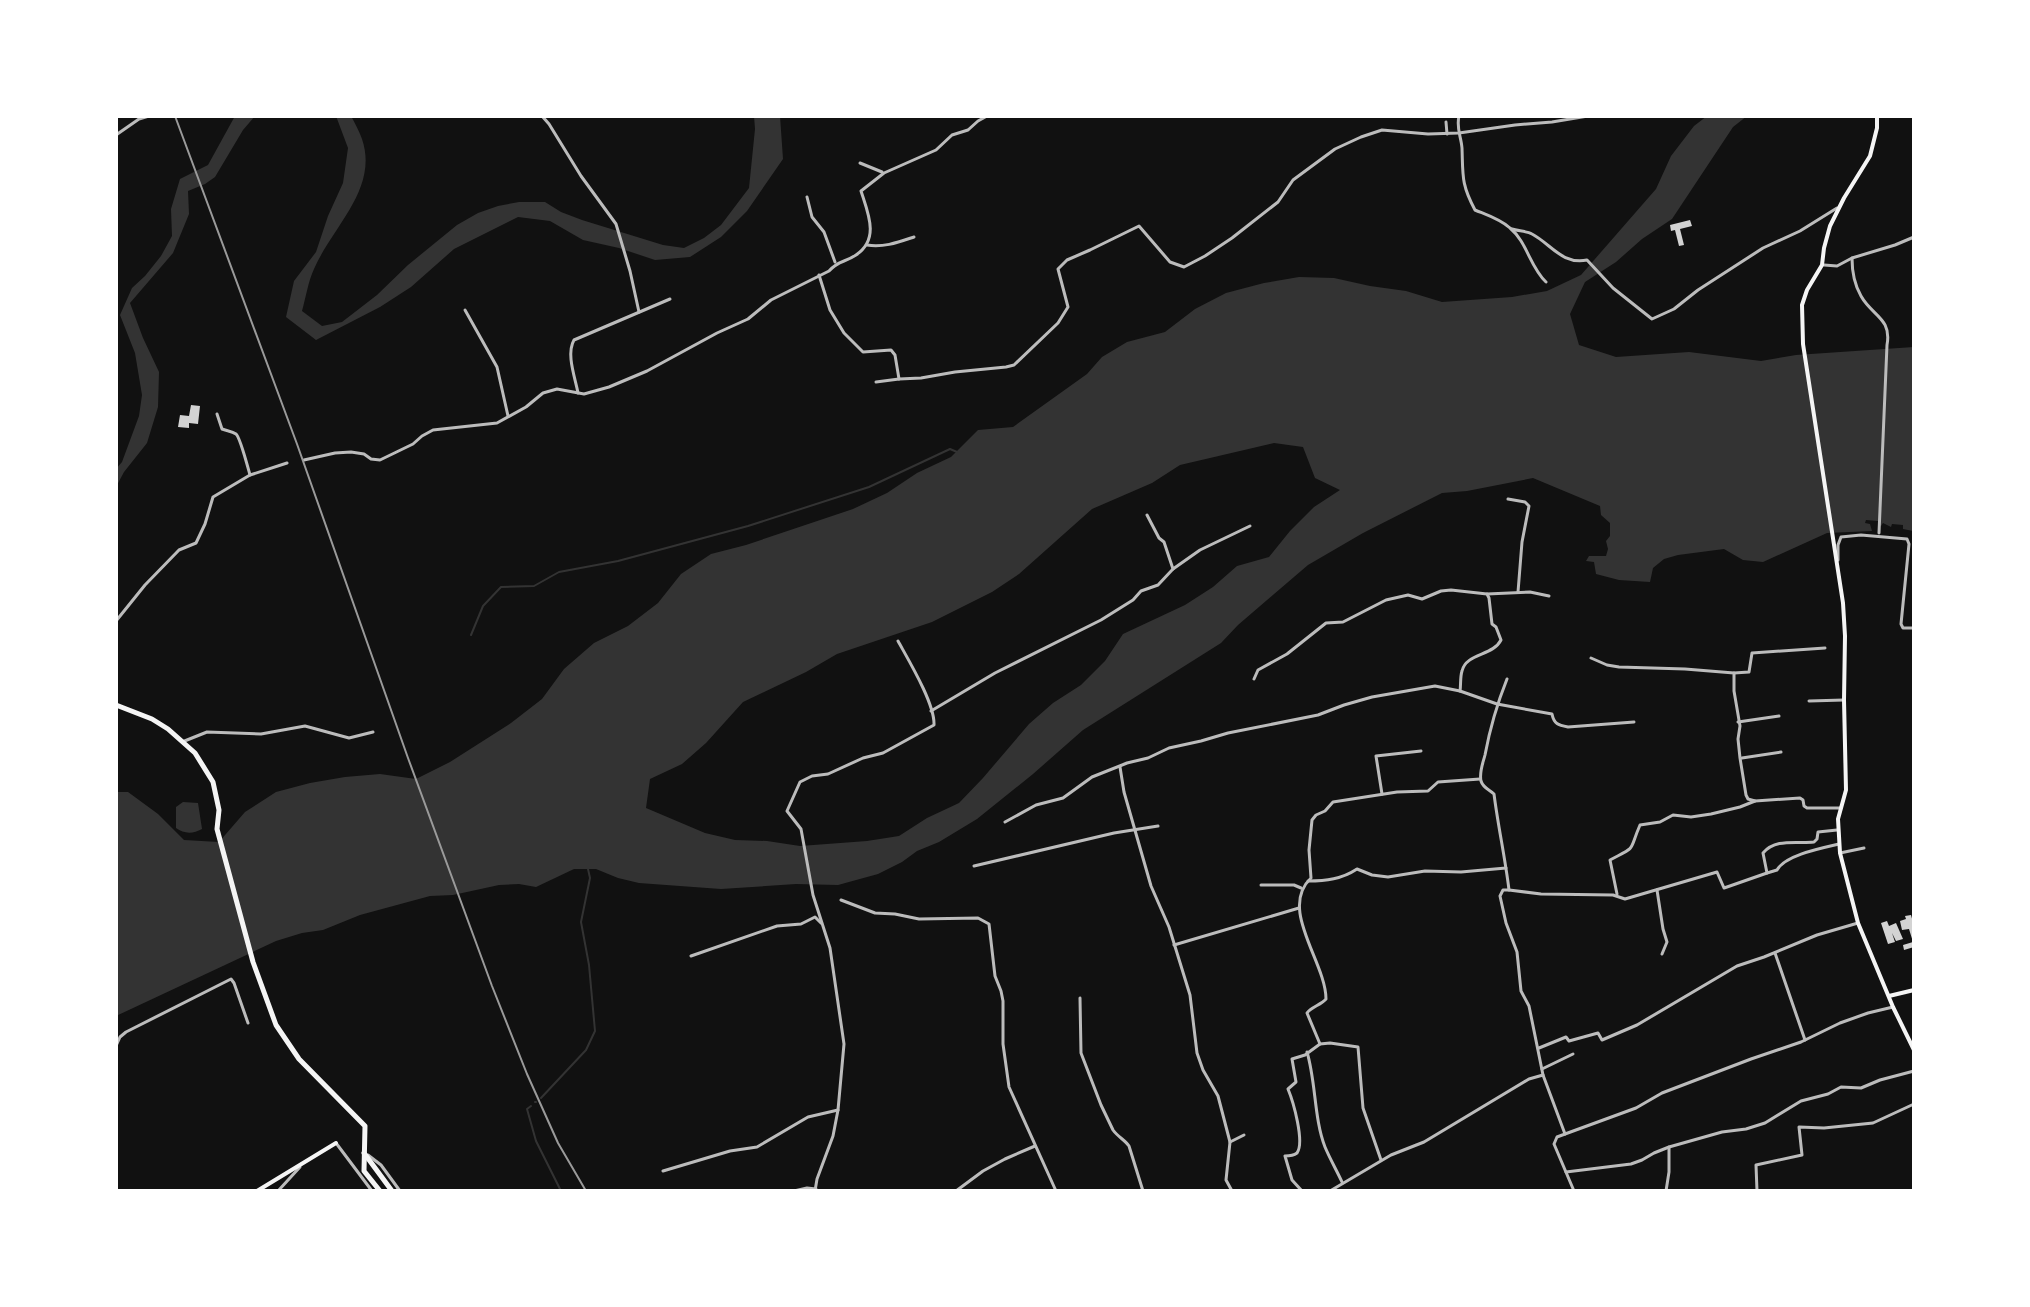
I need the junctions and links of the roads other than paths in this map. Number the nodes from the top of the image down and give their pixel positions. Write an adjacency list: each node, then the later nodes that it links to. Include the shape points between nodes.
1 (149, 116): 10 (street)
2 (542, 116): 26 (street, via 616,224)
3 (987, 116): 12 (street, via 936,150)
4 (1459, 116): 8 (street)
5 (1588, 116): 8 (street)
6 (1877, 116): 14 (main road, via 1870,156)
7 (1446, 122): 9 (street)
8 (1459, 133): 9 (street); 15 (street, via 1465,192 1475,210)
9 (1447, 134): 27 (street, via 1382,130 1335,149 1293,180 1278,202 1232,238 1184,267 1170,262 1139,226 1058,269 1068,307 1014,365)
10 (116, 135)
11 (860, 163): 12 (street)
12 (884, 173): 18 (street, via 861,191 871,228)
13 (807, 197): 20 (street)
14 (1840, 206): 15 (street, via 1652,319 1587,260 1576,262 1533,234); 21 (main road)
15 (1512, 229): 23 (street)
16 (914, 237): 18 (street)
17 (1914, 237): 19 (street)
18 (867, 244): 20 (street)
19 (1852, 258): 21 (street, via 1837,266); 38 (street, via 1860,294 1883,318 1889,335)
20 (835, 263): 22 (street)
21 (1822, 265): 39 (main road, via 1802,305 1803,344)
22 (819, 275): 27 (street, via 844,333 863,352 891,350); 29 (street, via 647,371)
23 (1546, 282)
24 (670, 299): 26 (street)
25 (465, 310): 31 (street, via 497,367)
26 (639, 312): 29 (street, via 576,337 571,344)
27 (899, 379): 28 (street)
28 (876, 382)
29 (578, 393): 31 (street, via 543,393)
30 (217, 414): 34 (street, via 222,429 240,439)
31 (508, 416): 32 (street, via 497,423 433,430 380,460 351,452)
32 (304, 460)
33 (287, 463): 34 (street)
34 (250, 475): 44 (street, via 213,497 196,543 179,550)
35 (1508, 499): 41 (street, via 1529,506)
36 (1147, 515): 40 (street)
37 (1250, 526): 40 (street)
38 (1879, 533)
39 (1837, 567): 45 (street, via 1841,537 1907,539 1901,620 1903,628); 53 (main road, via 1845,620)
40 (1173, 569): 57 (street, via 1158,585 1101,620)
41 (1518, 592): 42 (street); 43 (street)
42 (1487, 594): 50 (street, via 1451,590 1422,599 1408,595 1386,600 1343,622 1326,623 1258,670); 52 (street, via 1500,644 1466,663)
43 (1549, 596)
44 (116, 621)
45 (1914, 628)
46 (898, 641): 57 (street)
47 (1825, 648): 49 (street, via 1755,652 1749,672)
48 (1591, 658): 49 (street, via 1619,667)
49 (1734, 673): 60 (street)
50 (1254, 679)
51 (1507, 679): 55 (street)
52 (1460, 691): 55 (street); 66 (street, via 1430,686 1358,700 1318,715 1169,748)
53 (1844, 700): 54 (street); 70 (main road, via 1846,790)
54 (1809, 701)
55 (1497, 704): 59 (street, via 1552,714 1554,721 1568,727); 67 (street)
56 (116, 705): 62 (highway, via 152,719)
57 (931, 711): 89 (street, via 934,725 924,732 883,753 800,782 787,811 801,829)
58 (1779, 716): 60 (street)
59 (1634, 722)
60 (1738, 722): 65 (street)
61 (373, 732): 62 (street, via 349,738 305,726 261,734 207,732)
62 (182, 742): 117 (highway, via 213,782 217,829 276,1025 299,1059 365,1126)
63 (1421, 751): 68 (street, via 1376,756)
64 (1781, 752): 65 (street)
65 (1740, 758): 69 (street, via 1746,795)
66 (1120, 766): 71 (street); 73 (street)
67 (1480, 779): 68 (street); 79 (street, via 1494,794)
68 (1382, 794): 81 (street, via 1333,802 1316,815)
69 (1755, 801): 70 (street, via 1800,798 1807,808); 86 (street, via 1640,825 1634,846 1610,860)
70 (1841, 808): 74 (main road)
71 (1005, 822)
72 (1158, 826): 73 (street)
73 (1135, 830): 78 (street); 91 (street)
74 (1837, 830): 75 (main road); 80 (street, via 1818,832 1814,842 1771,845 1763,853)
75 (1839, 844): 77 (main road); 80 (street, via 1783,861)
76 (1864, 848): 77 (street)
77 (1840, 853): 90 (main road)
78 (974, 866)
79 (1506, 868): 81 (street, via 1388,877 1357,869 1326,881); 84 (street)
80 (1767, 873): 85 (street, via 1724,888 1717,872)
81 (1308, 881): 83 (street)
82 (1261, 885): 83 (street)
83 (1302, 888): 88 (street)
84 (1509, 890): 86 (street); 103 (street, via 1500,896)
85 (1657, 890): 86 (street, via 1628,899); 93 (street, via 1667,942)
86 (1617, 895)
87 (841, 900): 115 (street, via 875,913 978,918 989,924 1009,1087)
88 (1299, 908): 91 (street); 101 (street, via 1326,988 1326,999 1307,1013)
89 (821, 923): 94 (street, via 815,917 777,926); 110 (street, via 830,948 844,1044)
90 (1858, 923): 92 (street); 96 (main road)
91 (1174, 945): 113 (street, via 1190,995 1197,1053 1218,1096)
92 (1775, 952): 100 (street); 103 (street, via 1730,969 1602,1040 1598,1033 1569,1041 1566,1037)
93 (1662, 954)
94 (691, 956)
95 (1914, 990): 96 (main road)
96 (1888, 996): 98 (main road)
97 (1080, 998): 133 (street, via 1081,1053 1113,1130 1129,1146)
98 (1893, 1007): 100 (street); 104 (main road)
99 (248, 1023): 102 (street, via 231,979 126,1032)
100 (1805, 1040): 111 (street)
101 (1320, 1044): 105 (street); 118 (street, via 1358,1047 1363,1108)
102 (116, 1046)
103 (1539, 1048): 108 (street)
104 (1914, 1050)
105 (1307, 1052): 122 (street, via 1324,1145); 135 (street, via 1292,1059 1296,1082 1288,1089 1300,1138 1298,1151 1285,1156 1292,1180)
106 (1573, 1054): 108 (street)
107 (1914, 1071): 116 (street, via 1861,1088 1841,1087 1801,1101 1765,1123)
108 (1542, 1072): 111 (street); 118 (street, via 1424,1142)
109 (1914, 1104): 139 (street, via 1873,1123 1799,1127 1802,1155 1756,1165)
110 (838, 1110): 120 (street, via 808,1117 757,1147); 123 (street)
111 (1565, 1134): 121 (street, via 1554,1144)
112 (1244, 1135): 113 (street)
113 (1230, 1142): 134 (street, via 1226,1180)
114 (336, 1143): 119 (main road); 126 (street)
115 (1035, 1146): 131 (street, via 983,1171); 132 (street)
116 (1669, 1147): 121 (street, via 1631,1164); 138 (street)
117 (364, 1152): 127 (highway, via 364,1171); 128 (highway); 129 (street)
118 (1381, 1160): 122 (street)
119 (302, 1164): 124 (main road); 125 (street)
120 (663, 1171)
121 (1566, 1172): 137 (street)
122 (1342, 1182): 136 (street)
123 (815, 1190): 130 (street)
124 (257, 1191)
125 (278, 1191)
126 (372, 1191)
127 (380, 1191)
128 (392, 1191)
129 (400, 1191)
130 (794, 1191)
131 (956, 1191)
132 (1056, 1191)
133 (1143, 1191)
134 (1232, 1191)
135 (1302, 1191)
136 (1330, 1191)
137 (1574, 1191)
138 (1666, 1191)
139 (1757, 1191)

